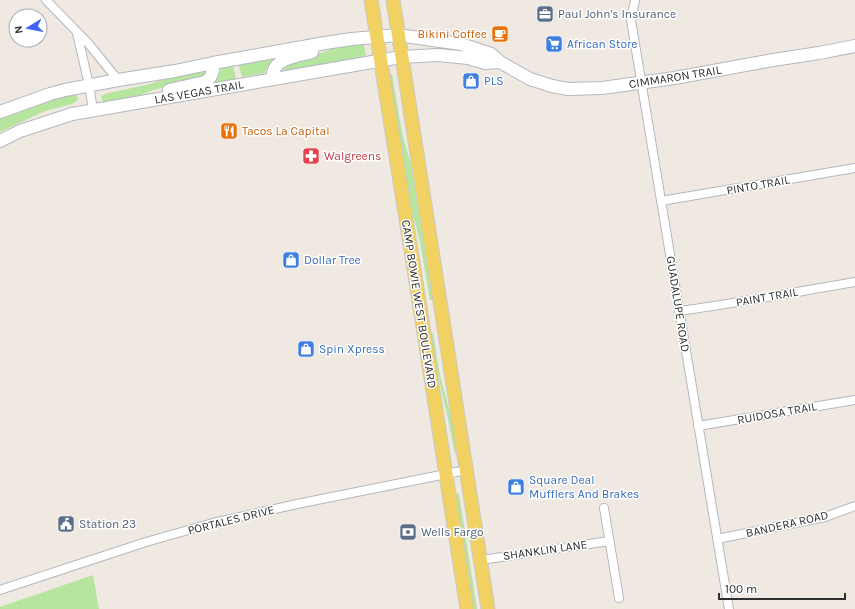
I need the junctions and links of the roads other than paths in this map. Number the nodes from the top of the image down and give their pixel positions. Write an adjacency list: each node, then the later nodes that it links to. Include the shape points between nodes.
1 (47, 0): 5 (street)
2 (371, 0): 7 (main road, CAMP BOWIE WEST BOULEVARD)
3 (393, 0): 6 (main road, CAMP BOWIE WEST BOULEVARD)
4 (635, 0): 16 (street, GUADALUPE ROAD, via 631,20)
5 (77, 32): 15 (street); 17 (street)
6 (398, 35): 7 (main road, LAS VEGAS TRAIL); 10 (main road, CAMP BOWIE WEST BOULEVARD); 12 (main road, CIMMARON TRAIL, via 461,44 491,54)
7 (376, 36): 8 (main road, LAS VEGAS TRAIL); 11 (main road, CAMP BOWIE WEST BOULEVARD)
8 (325, 43): 13 (main road, LAS VEGAS TRAIL); 14 (main road, via 316,51 281,62 273,72)
9 (855, 46): 16 (main road, CIMMARON TRAIL)
10 (401, 57): 11 (main road, LAS VEGAS TRAIL); 12 (main road, via 438,54 468,58 485,64); 26 (main road, CAMP BOWIE WEST BOULEVARD)
11 (380, 60): 14 (main road, LAS VEGAS TRAIL); 27 (main road, CAMP BOWIE WEST BOULEVARD)
12 (500, 62): 16 (main road, CIMMARON TRAIL, via 530,79 568,89)
13 (213, 63): 15 (main road, LAS VEGAS TRAIL); 18 (main road, via 209,80 166,91)
14 (272, 79): 18 (main road, LAS VEGAS TRAIL)
15 (118, 80): 17 (main road, LAS VEGAS TRAIL)
16 (641, 83): 23 (street, GUADALUPE ROAD)
17 (89, 85): 19 (street); 20 (main road, LAS VEGAS TRAIL, via 50,94)
18 (160, 99): 19 (main road, LAS VEGAS TRAIL)
19 (93, 110): 21 (main road, LAS VEGAS TRAIL, via 52,120)
20 (0, 112)
21 (0, 141)
22 (855, 168): 23 (street, PINTO TRAIL)
23 (661, 201): 25 (street, GUADALUPE ROAD)
24 (855, 282): 25 (street, PAINT TRAIL)
25 (679, 311): 29 (street, GUADALUPE ROAD)
26 (441, 312): 27 (main road); 30 (main road, CAMP BOWIE WEST BOULEVARD)
27 (421, 316): 31 (main road, CAMP BOWIE WEST BOULEVARD)
28 (855, 400): 29 (street, RUIDOSA TRAIL)
29 (698, 426): 34 (street, GUADALUPE ROAD)
30 (466, 470): 31 (street, PORTALES DRIVE); 36 (main road, CAMP BOWIE WEST BOULEVARD)
31 (446, 474): 37 (street, PORTALES DRIVE, via 214,523 146,542); 39 (main road, CAMP BOWIE WEST BOULEVARD)
32 (855, 506): 34 (street, BANDERA ROAD, via 825,517)
33 (604, 508): 35 (street)
34 (717, 539): 41 (street, GUADALUPE ROAD)
35 (610, 541): 36 (street, SHANKLIN LANE); 38 (street)
36 (481, 560): 40 (main road, CAMP BOWIE WEST BOULEVARD)
37 (0, 590)
38 (619, 598)
39 (467, 609)
40 (488, 609)
41 (729, 609)

